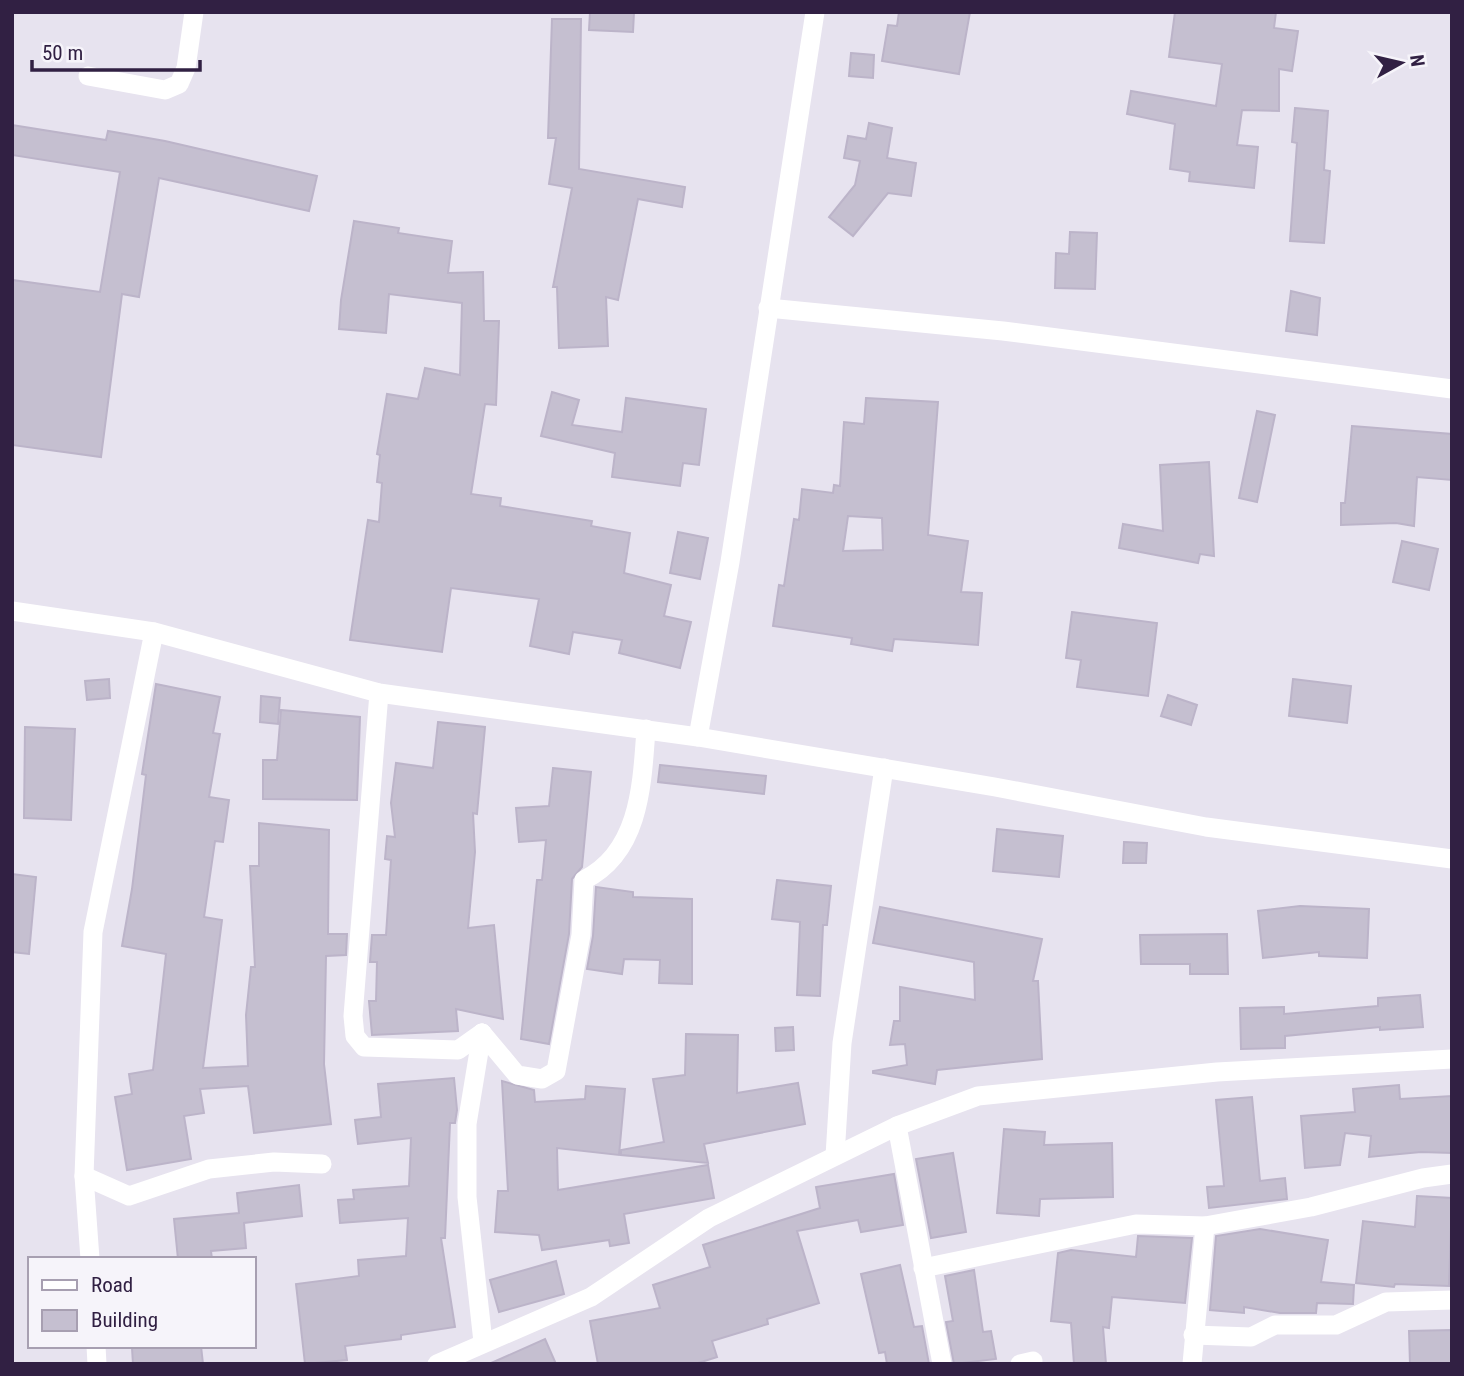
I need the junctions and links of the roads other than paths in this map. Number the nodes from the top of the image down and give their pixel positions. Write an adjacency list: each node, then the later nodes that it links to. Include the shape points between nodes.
1 (194, 12): 3 (street, via 186,68 179,83 165,90)
2 (815, 12): 4 (street)
3 (88, 76)
4 (768, 308): 5 (street, via 1003,331); 10 (street)
5 (1452, 388)
6 (12, 611): 7 (street)
7 (154, 632): 8 (street); 19 (street, via 93,932)
8 (379, 693): 9 (street); 13 (street, via 359,925 355,1036 364,1047 457,1050)
9 (646, 729): 10 (street); 13 (street, via 642,785 629,830 617,857 584,880 581,935 556,1070 541,1079 517,1075)
10 (698, 737): 11 (street)
11 (884, 768): 12 (street, via 1206,827); 16 (street, via 842,1042)
12 (1452, 859)
13 (482, 1033): 25 (street, via 467,1124 467,1197)
14 (1452, 1059): 15 (street, via 1217,1072 978,1096)
15 (897, 1126): 16 (street); 22 (street)
16 (835, 1156): 25 (street, via 709,1218 591,1297)
17 (322, 1164): 19 (street, via 274,1162 209,1169 129,1195)
18 (1452, 1174): 20 (street)
19 (84, 1176): 21 (street)
20 (1205, 1226): 22 (street, via 1136,1224); 24 (street)
21 (90, 1257)
22 (923, 1268): 27 (street)
23 (1452, 1300): 24 (street, via 1386,1302 1336,1325 1275,1325 1251,1338)
24 (1193, 1335): 28 (street)
25 (482, 1342): 26 (street)
26 (437, 1364)
27 (942, 1364)
28 (1192, 1364)

